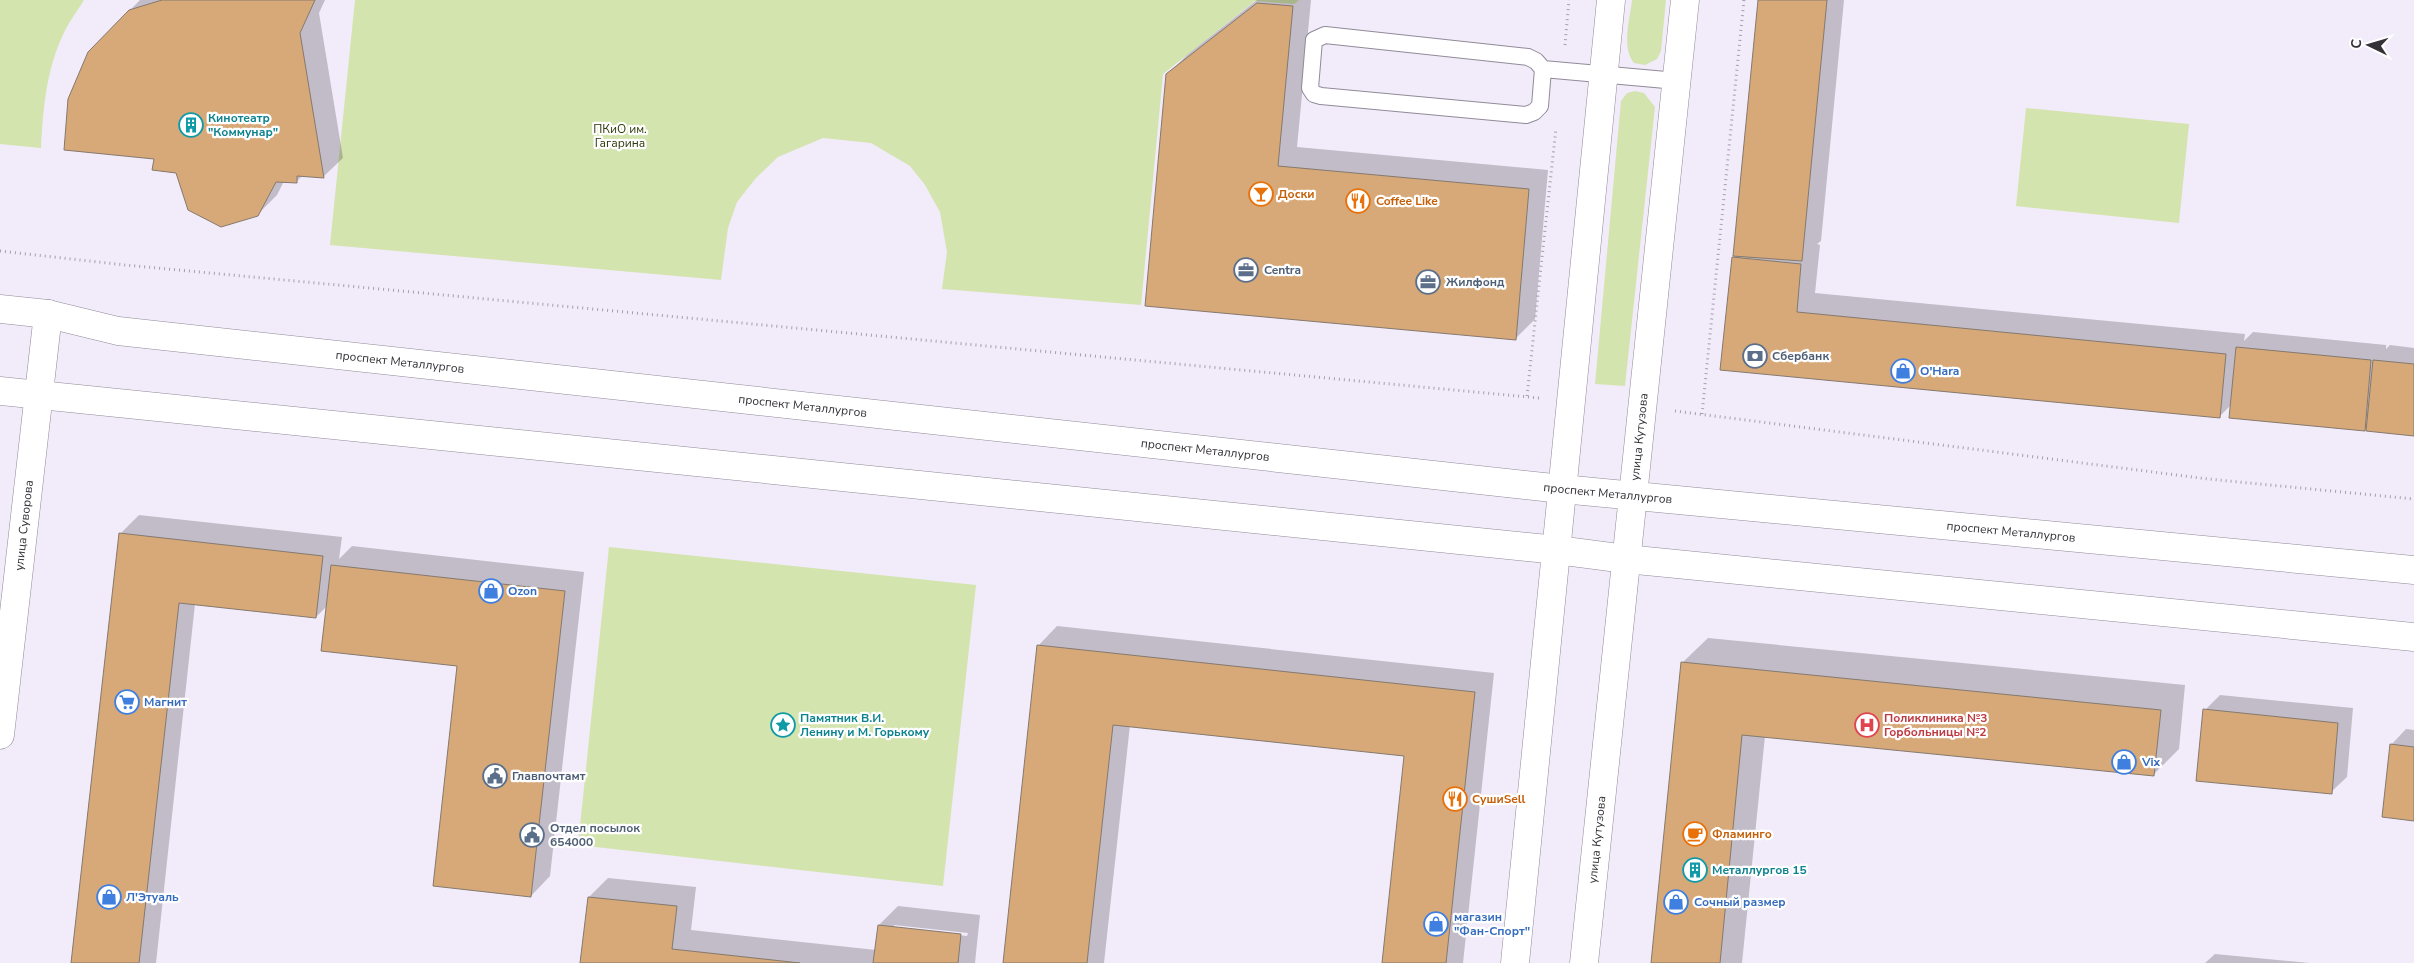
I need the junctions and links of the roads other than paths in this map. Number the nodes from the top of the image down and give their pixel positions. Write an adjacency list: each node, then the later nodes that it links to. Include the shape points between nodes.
1 (1611, 0): 4 (main road)
2 (1685, 0): 5 (main road, улица Кутузова)
3 (1544, 69): 3 (lane, via 1540,106 1526,115 1321,96 1310,88 1314,40 1325,34 1528,57); 4 (lane)
4 (1604, 75): 5 (lane); 10 (main road)
5 (1677, 82): 11 (main road, улица Кутузова)
6 (0, 309): 7 (main road, проспект Металлургов)
7 (48, 314): 9 (main road, улица Суворова); 10 (main road, проспект Металлургов, via 118,331)
8 (0, 391): 9 (main road)
9 (38, 395): 12 (main road); 16 (main road, улица Суворова)
10 (1562, 489): 11 (main road, проспект Металлургов); 12 (main road)
11 (1634, 496): 13 (main road, улица Кутузова); 14 (main road, проспект Металлургов)
12 (1557, 550): 13 (main road); 17 (main road)
13 (1626, 558): 15 (main road); 18 (main road, улица Кутузова)
14 (2414, 570)
15 (2414, 637)
16 (0, 735)
17 (1515, 963)
18 (1584, 963)

